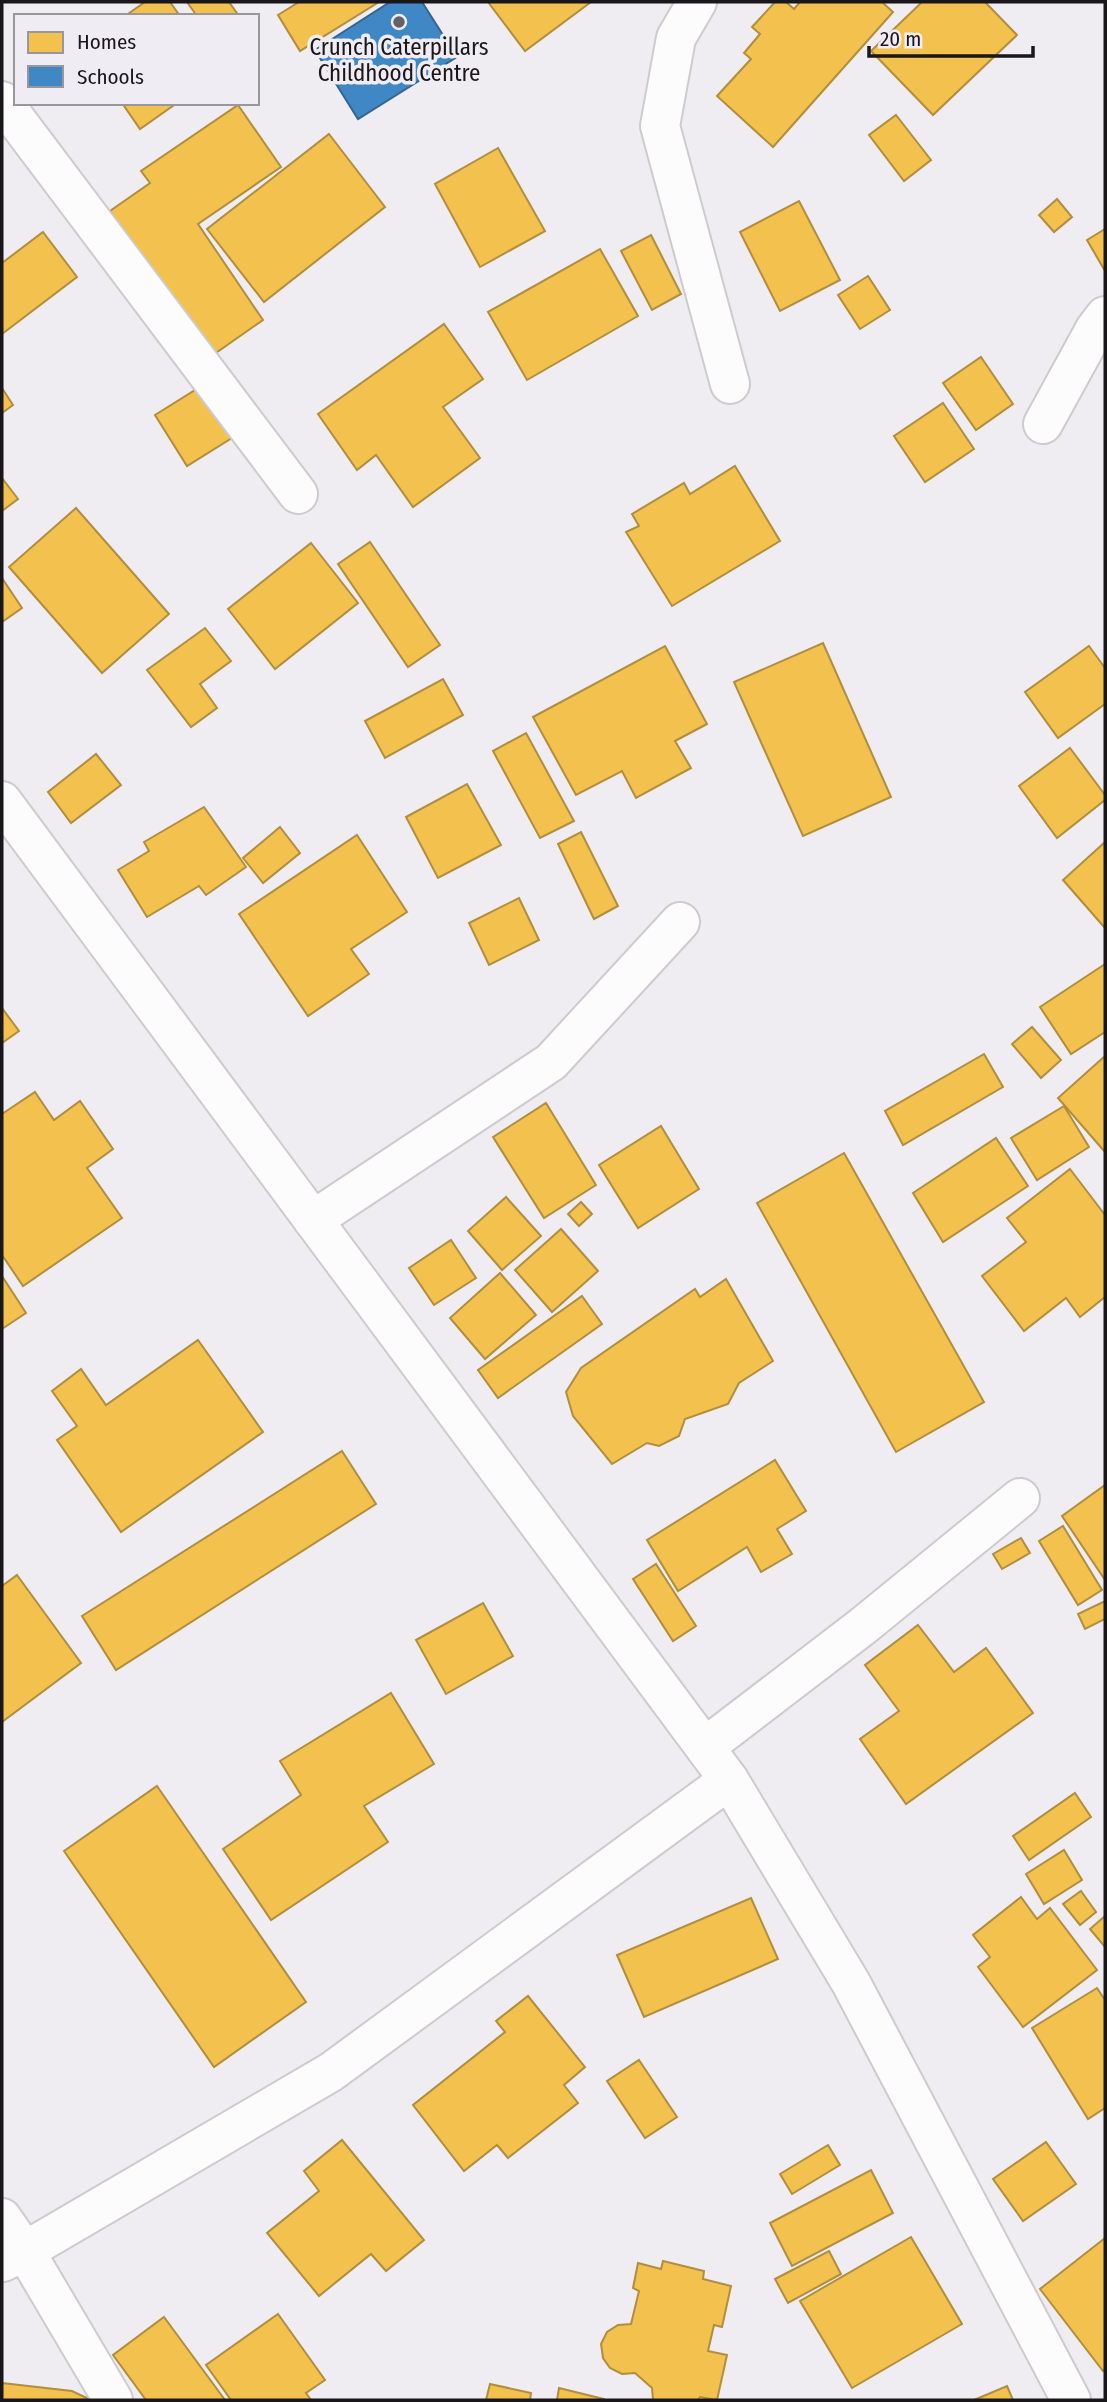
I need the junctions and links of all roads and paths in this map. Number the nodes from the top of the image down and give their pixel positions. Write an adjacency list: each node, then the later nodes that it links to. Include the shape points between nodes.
1 (697, 2): 4 (street, via 676,38 660,126)
2 (2, 101): 6 (street)
3 (1105, 316): 5 (street)
4 (730, 384)
5 (1043, 424)
6 (298, 494)
7 (2, 801): 9 (street)
8 (680, 922): 9 (street, via 551,1062)
9 (313, 1220): 11 (street)
10 (1020, 1498): 11 (street)
11 (705, 1747): 12 (street)
12 (729, 1780): 14 (street, via 331,2071); 16 (street, via 851,1983)
13 (2, 2218): 14 (street)
14 (13, 2257): 15 (street)
15 (113, 2400)
16 (1071, 2400)

